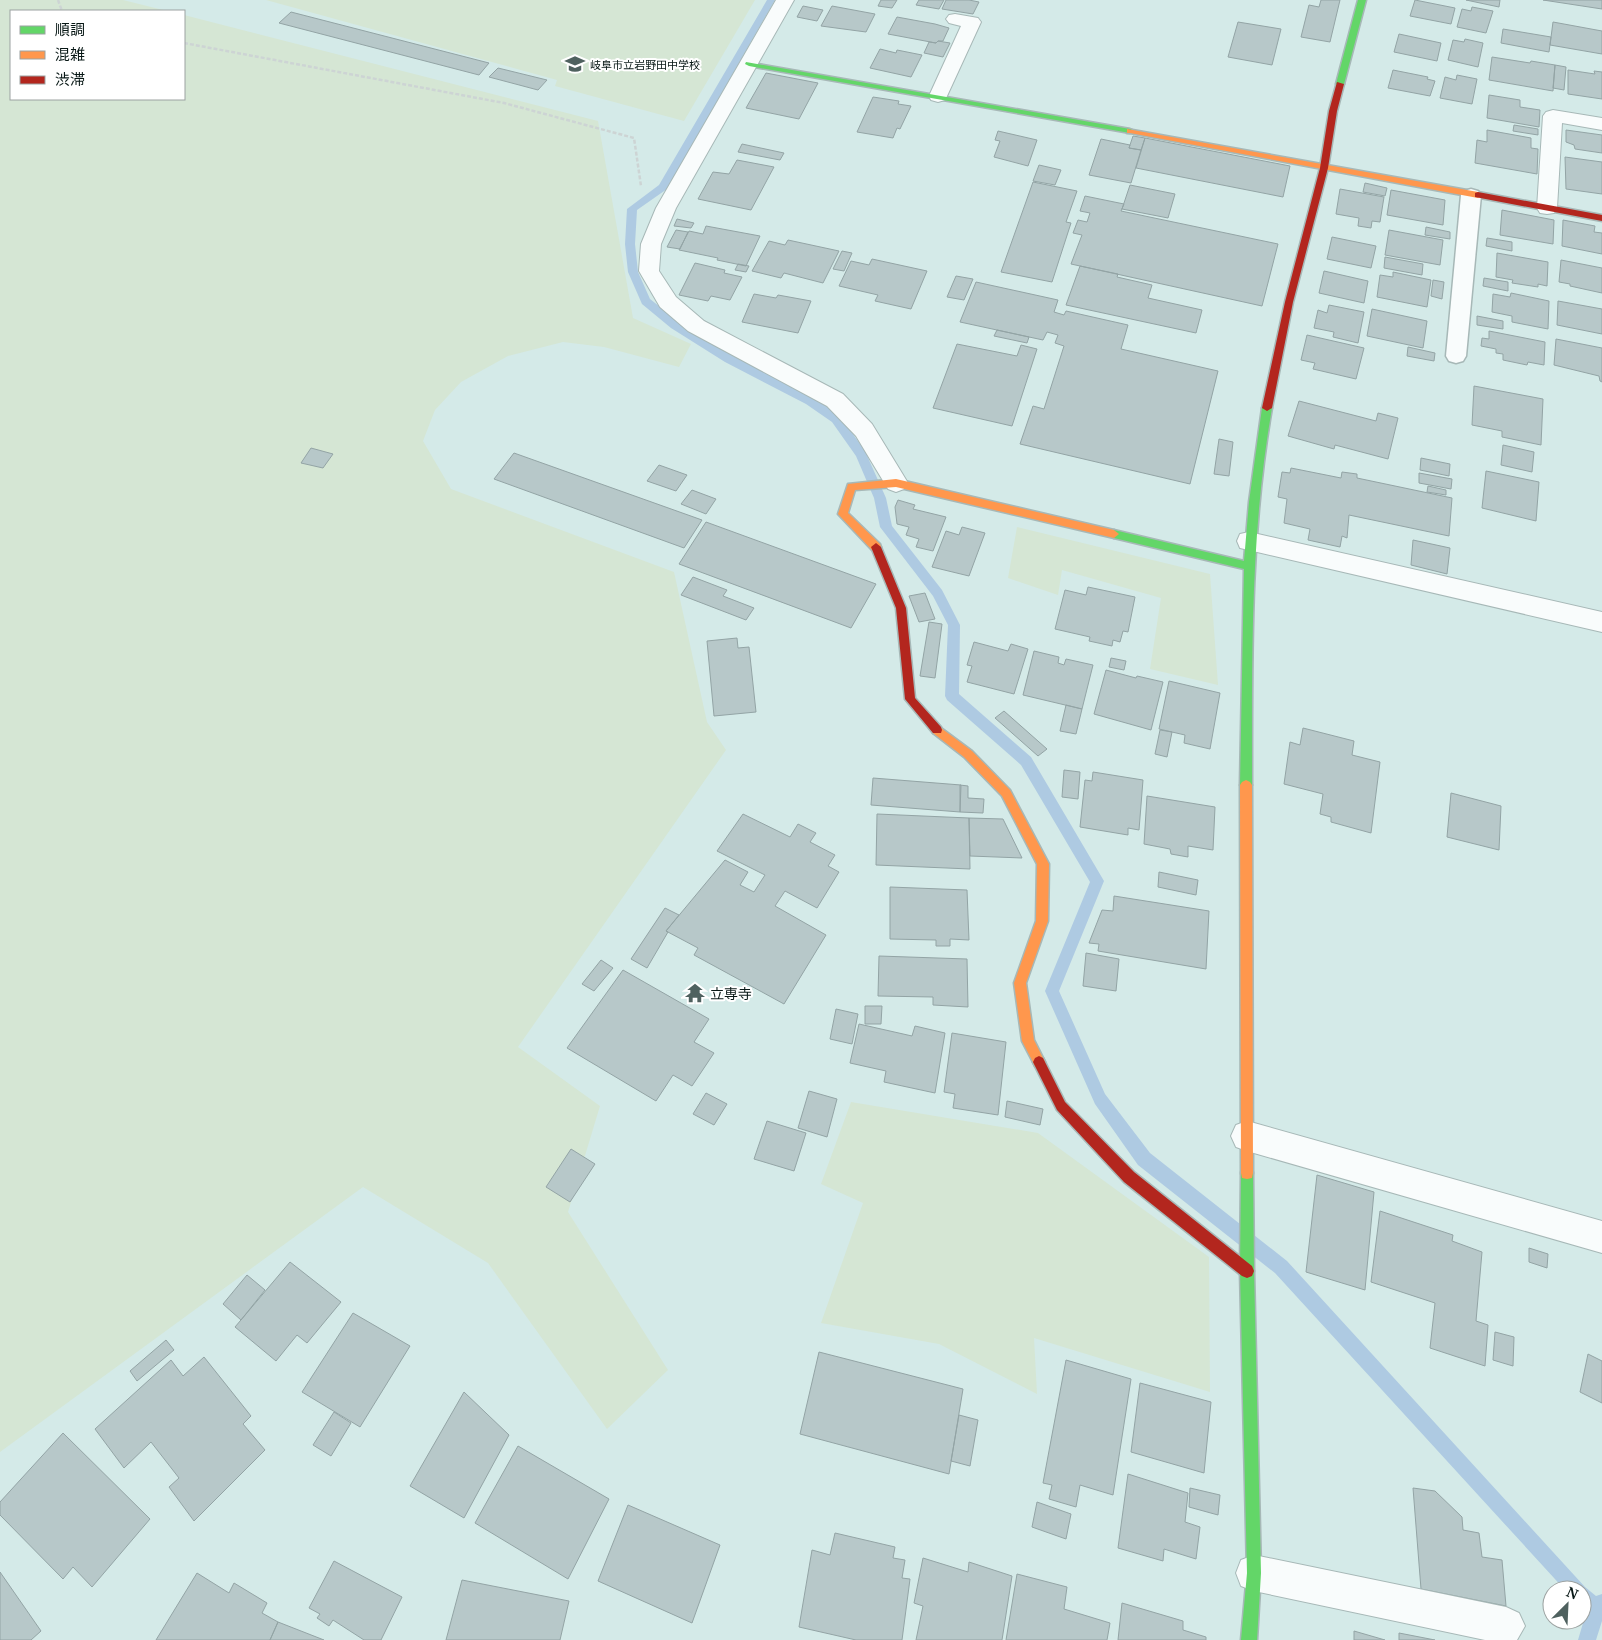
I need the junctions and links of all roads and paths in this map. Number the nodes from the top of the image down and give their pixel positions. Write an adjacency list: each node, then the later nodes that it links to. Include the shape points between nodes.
1 (785, 0): 5 (street)
2 (1362, 0): 8 (street, via 1333,111)
3 (955, 19): 6 (street, via 972,22)
4 (185, 43): 9 (path, via 504,103 634,138)
5 (748, 64): 6 (street); 14 (street, via 666,208 651,244 649,271 668,302 696,326 835,400 864,430)
6 (938, 96): 8 (street)
7 (1602, 124): 11 (street, via 1553,116)
8 (1324, 168): 10 (street); 15 (street, via 1289,302 1262,434)
9 (642, 193)
10 (1471, 195): 11 (street); 13 (lane)
11 (1547, 208): 12 (street)
12 (1602, 218)
13 (1456, 356)
14 (890, 484): 16 (street); 20 (street, via 851,487 843,514 874,546 901,608 910,699 934,728 968,754 1006,794 1043,864 1042,921 1020,984 1028,1041 1061,1106 1129,1177)
15 (1249, 541): 16 (street); 17 (street)
16 (1249, 566): 18 (street)
17 (1602, 622)
18 (1247, 1136): 19 (street); 20 (street)
19 (1602, 1237)
20 (1247, 1271): 21 (street)
21 (1254, 1573): 22 (street); 23 (street)
22 (1506, 1626)
23 (1249, 1640)

